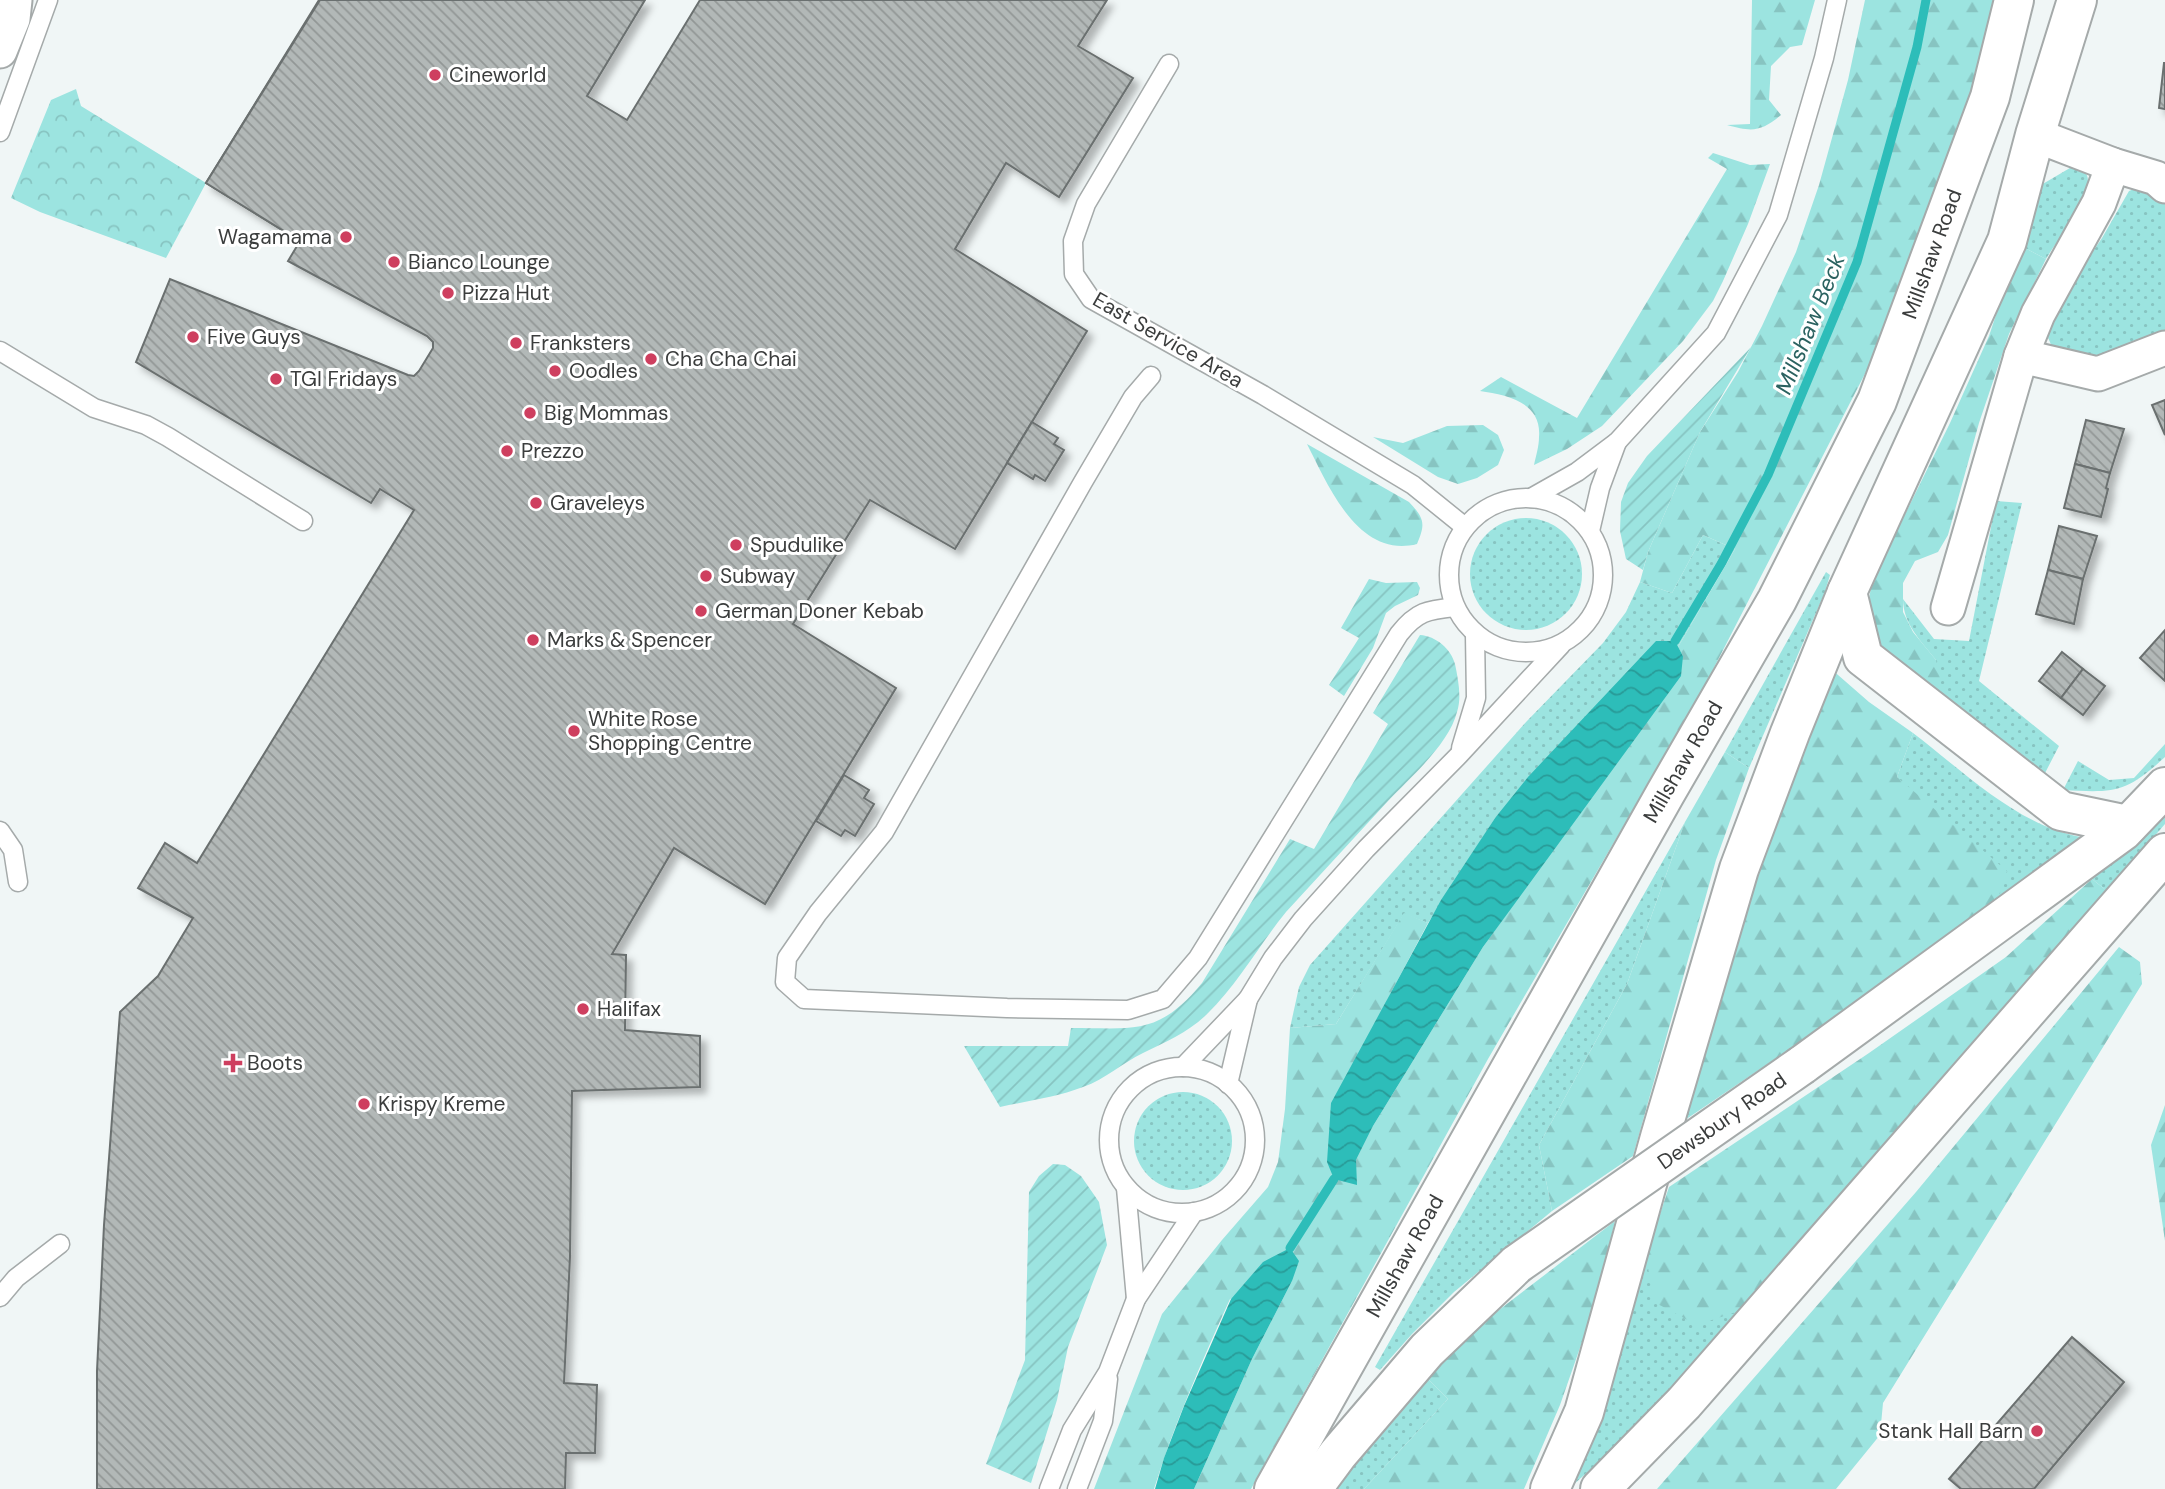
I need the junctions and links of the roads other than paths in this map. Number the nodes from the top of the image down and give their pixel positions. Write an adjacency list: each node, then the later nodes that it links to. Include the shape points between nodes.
1 (15, 0): 6 (street)
2 (48, 0): 8 (lane)
3 (1837, 0): 16 (lane, via 1778,215 1716,333)
4 (2014, 0): 18 (main road, Millshaw Road, via 1990,97 1877,401)
5 (2077, 0): 9 (main road)
6 (0, 51)
7 (1169, 64): 20 (lane, East Service Area, via 1086,204 1073,241 1074,274 1090,299 1413,485)
8 (0, 132)
9 (2035, 135): 10 (street); 22 (main road, via 2007,241)
10 (2113, 165): 11 (street, via 2156,177); 14 (street, via 2099,203)
11 (2165, 186)
12 (2165, 348): 14 (street, via 2098,374)
13 (0, 351): 19 (lane, via 94,408 157,431)
14 (2021, 356): 25 (street)
15 (1151, 376): 24 (lane, via 1133,397 1089,471 884,832 787,958 785,982 804,999 1128,1010 1163,999 1198,958 1399,634 1411,618 1428,610)
16 (1617, 442): 17 (lane); 21 (lane)
17 (1531, 498): 20 (lane, via 1495,504); 21 (lane, via 1569,511)
18 (1821, 513): 22 (main road); 45 (main road, Millshaw Road, via 1777,600)
19 (303, 521)
20 (1465, 527): 24 (lane, via 1449,565)
21 (1590, 531): 27 (lane, via 1601,555 1604,581 1597,607 1583,629)
22 (1872, 539): 23 (main road)
23 (1847, 592): 30 (main road, via 1863,657 2061,811); 47 (main road, via 1739,869 1584,1412)
24 (1455, 607): 26 (lane)
25 (1948, 608)
26 (1475, 635): 27 (lane, via 1517,653); 28 (lane, via 1476,698)
27 (1561, 645): 28 (lane)
28 (1459, 755): 34 (lane, via 1303,919)
29 (2165, 788): 30 (main road, Dewsbury Road)
30 (2129, 825): 46 (main road, Dewsbury Road, bridge, via 1802,1066 1517,1264 1427,1350)
31 (0, 831): 33 (lane, via 13,850)
32 (2165, 853): 48 (main road, via 1684,1403)
33 (18, 881)
34 (1248, 999): 35 (lane); 36 (lane)
35 (1183, 1067): 36 (lane, via 1207,1072); 37 (lane, via 1158,1070 1137,1082 1120,1100 1108,1144 1113,1167)
36 (1228, 1084): 38 (lane, via 1251,1120 1251,1163 1227,1198)
37 (1126, 1188): 38 (lane, via 1146,1204 1170,1212); 41 (lane)
38 (1194, 1212): 41 (lane)
39 (60, 1244): 40 (lane, via 16,1278)
40 (0, 1297)
41 (1136, 1299): 42 (lane)
42 (1108, 1372): 43 (lane, via 1072,1430); 44 (lane, via 1103,1421)
43 (1049, 1489)
44 (1077, 1489)
45 (1274, 1489)
46 (1312, 1489)
47 (1550, 1489)
48 (1600, 1489)

